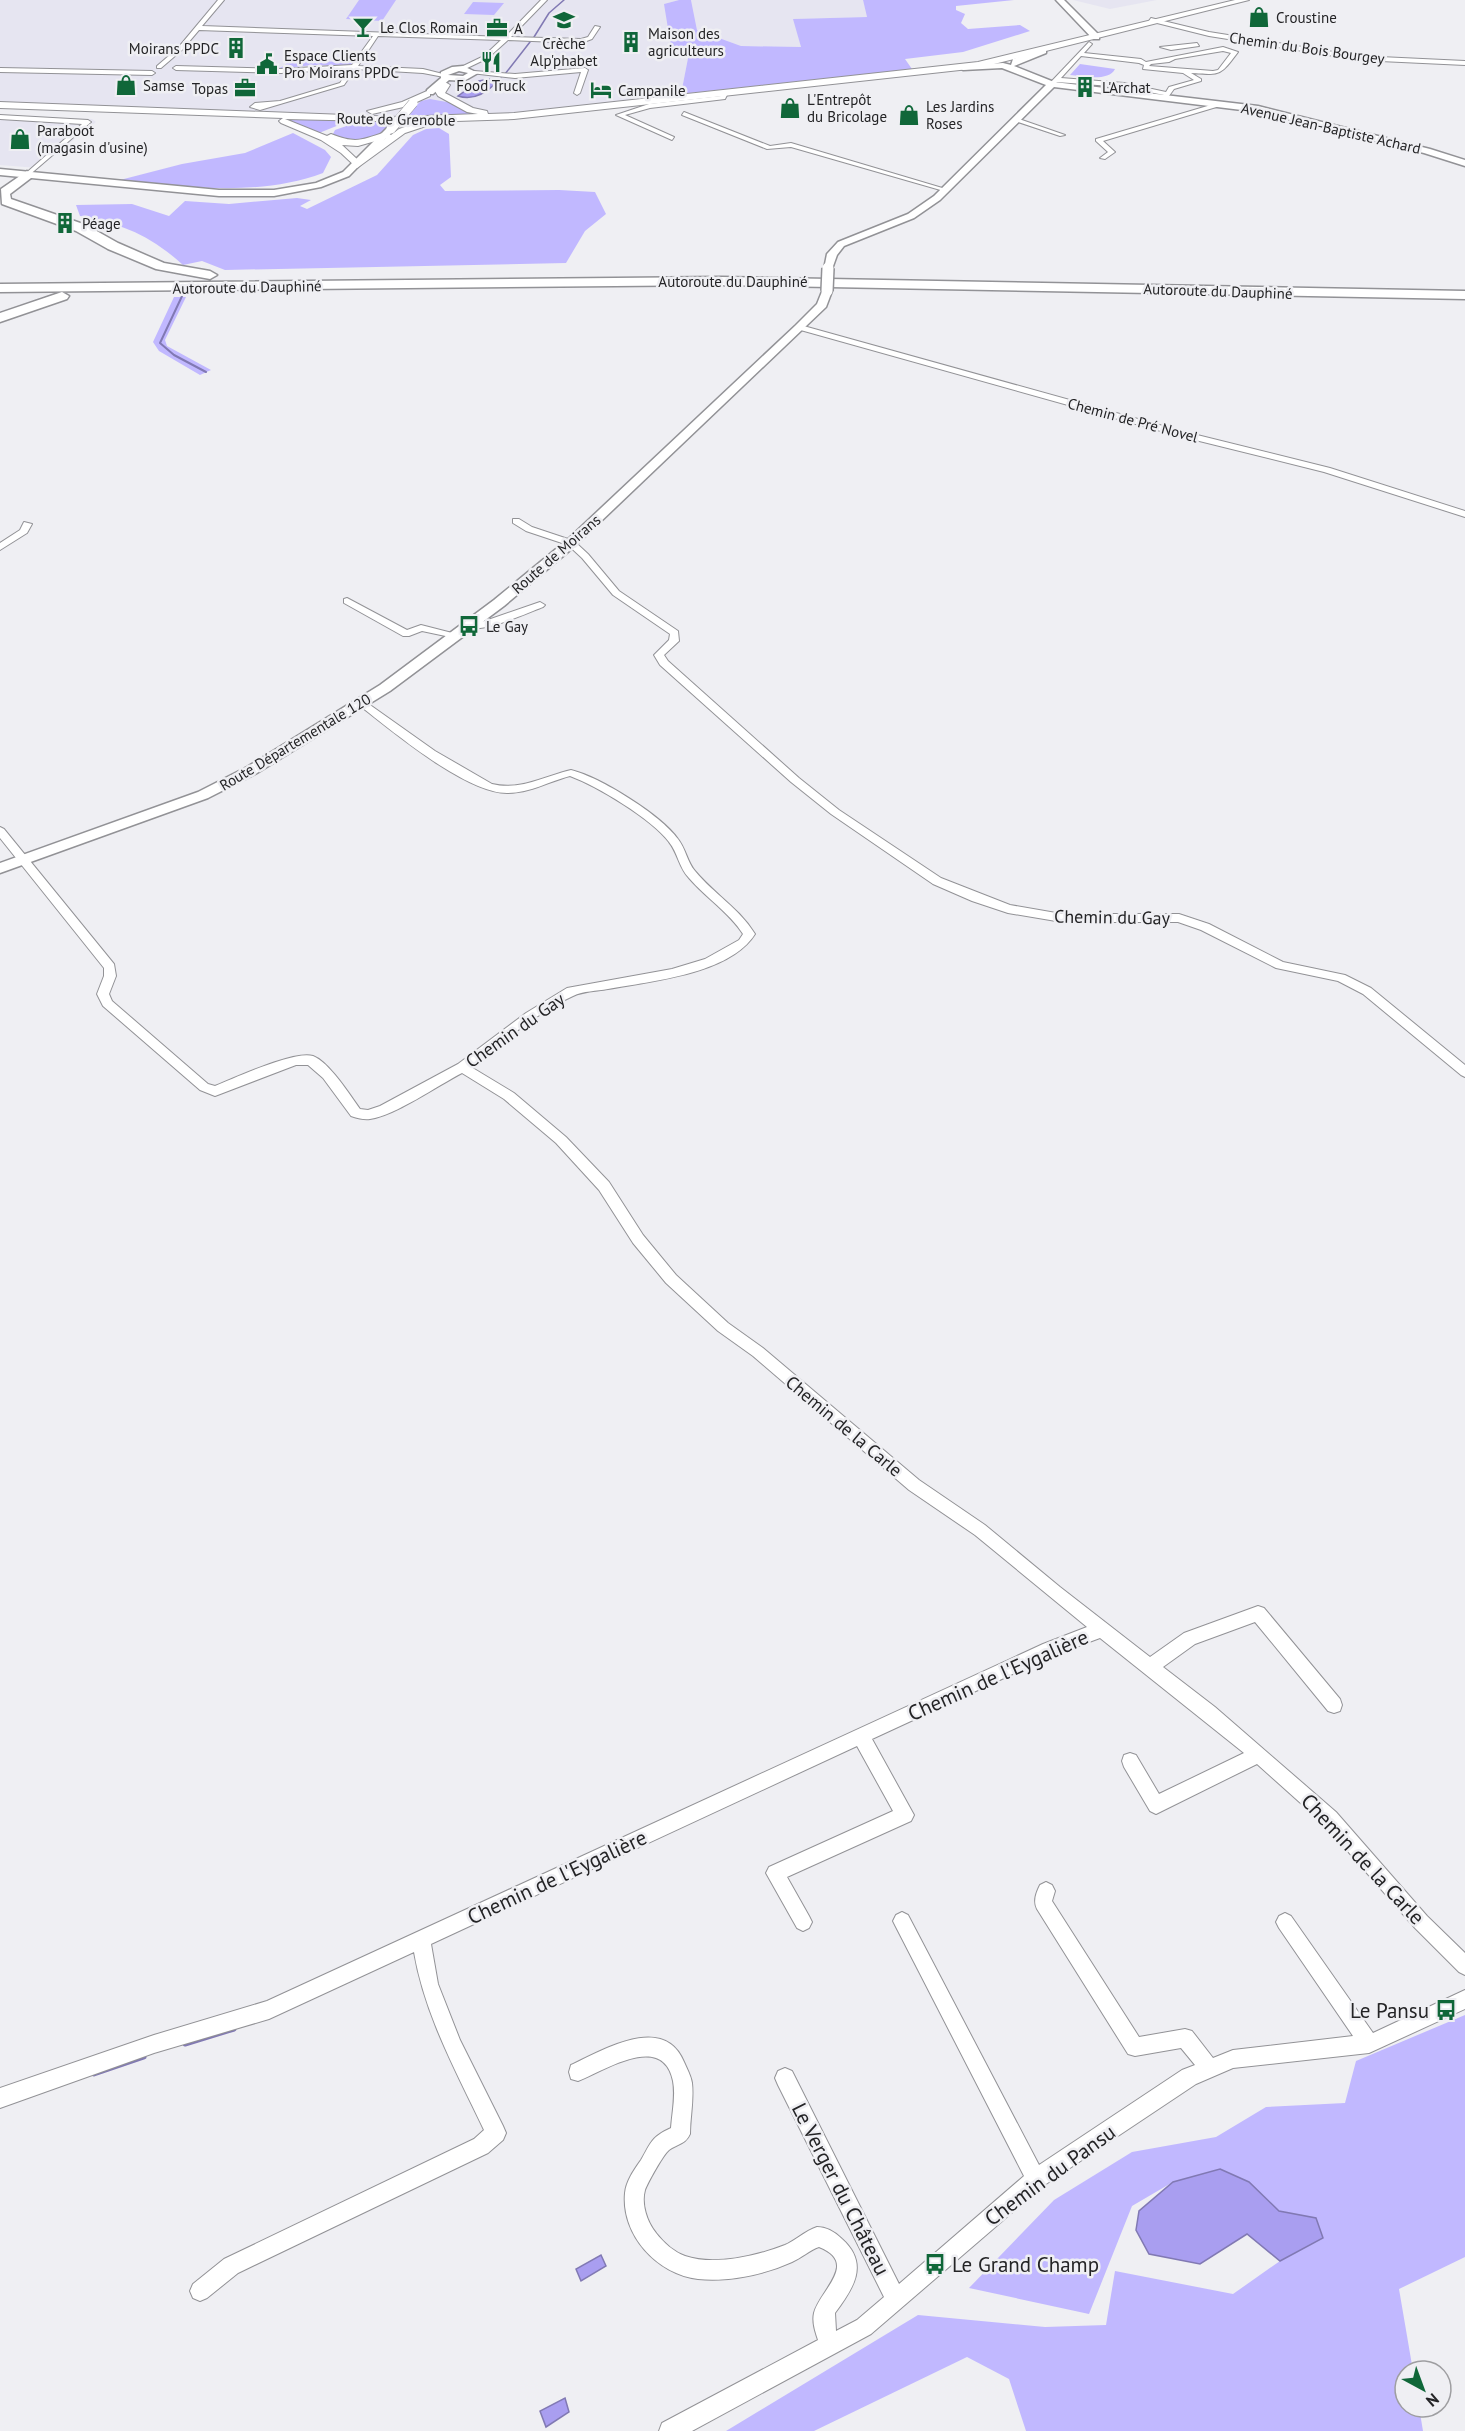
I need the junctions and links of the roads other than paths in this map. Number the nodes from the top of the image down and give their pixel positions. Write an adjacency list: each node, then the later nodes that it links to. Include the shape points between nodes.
1 (221, 0): 8 (street)
2 (544, 0): 10 (street)
3 (1060, 0): 11 (street)
4 (1236, 0): 6 (main road)
5 (1245, 0): 6 (main road)
6 (1153, 21): 11 (main road); 17 (street, Chemin du Bois Bourgey, via 1359,58)
7 (605, 25): 10 (street, via 594,25 597,27 590,38 581,41)
8 (197, 28): 9 (street); 15 (street)
9 (375, 34): 10 (street); 19 (street)
10 (509, 38): 23 (street)
11 (1093, 39): 14 (street); 16 (main road); 16 (main road)
12 (1171, 48): 13 (street, via 1191,44)
13 (1223, 49): 18 (street); 24 (street, via 1235,52 1220,71)
14 (1080, 54): 18 (street); 27 (street)
15 (167, 62): 21 (street); 22 (street)
16 (1009, 63): 27 (street, Avenue Jean-Baptiste Achard); 28 (main road); 31 (main road)
17 (1465, 63)
18 (1147, 65): 24 (street, via 1145,68)
19 (354, 68): 22 (street); 26 (street, via 423,71); 35 (street, via 336,88)
20 (0, 70): 21 (street)
21 (155, 70): 22 (street); 25 (street)
22 (174, 70)
23 (469, 73): 26 (street); 26 (street, via 461,69); 30 (street, via 498,76 585,70)
24 (1186, 73): 32 (street, via 1199,80 1171,88)
25 (160, 75)
26 (446, 77): 29 (street); 37 (main road, via 441,94 470,111)
27 (1054, 82): 32 (street, Avenue Jean-Baptiste Achard); 43 (street)
28 (740, 90): 31 (street); 37 (main road)
29 (428, 93): 38 (main road, via 405,104 374,111); 44 (street, bridge, via 405,110)
30 (577, 93)
31 (724, 94): 37 (main road); 46 (street, via 725,97 649,106 620,115)
32 (1167, 96): 33 (street, Avenue Jean-Baptiste Achard)
33 (1221, 104): 49 (street, via 1098,140 1112,152); 50 (street, Avenue Jean-Baptiste Achard, via 1287,115)
34 (0, 105): 36 (main road, Route de Grenoble)
35 (265, 105)
36 (171, 111): 38 (main road, Route de Grenoble); 48 (main road, via 282,120)
37 (546, 112): 38 (main road, Route de Grenoble, via 423,118); 41 (main road, Route de Grenoble)
38 (246, 114): 42 (main road, Route de Grenoble)
39 (684, 114): 54 (street, via 768,148 791,145)
40 (0, 117): 53 (street, via 88,122)
41 (489, 118): 42 (main road, Route de Grenoble); 51 (main road, via 412,126)
42 (423, 120): 44 (main road, via 358,122 340,126 330,134 337,141 354,143)
43 (1017, 120): 45 (street); 54 (street)
44 (388, 132): 47 (street)
45 (1062, 135)
46 (672, 138)
47 (373, 149): 48 (main road); 51 (street)
48 (343, 152): 51 (main road)
49 (1103, 158)
50 (1465, 163)
51 (357, 165): 53 (street, via 318,185 264,194 219,194)
52 (0, 172): 53 (street)
53 (27, 175): 55 (highway, via 6,190 6,201 81,228 161,266 204,275)
54 (946, 190): 62 (street, Route de Moirans, bridge, via 911,216 841,244 832,254 822,305)
55 (326, 278): 56 (highway, Autoroute du Dauphiné); 57 (highway, Autoroute du Dauphiné, via 803,273)
56 (0, 280)
57 (1465, 287)
58 (0, 288): 59 (highway, Autoroute du Dauphiné)
59 (174, 288): 60 (highway, Autoroute du Dauphiné, via 744,281); 61 (highway, via 72,294)
60 (1465, 295)
61 (0, 318)
62 (800, 327): 63 (street, Chemin de Pré Novel, via 1178,434 1327,470); 66 (street, Route de Moirans)
63 (1465, 514)
64 (516, 521): 66 (street)
65 (27, 524): 67 (street, via 24,531)
66 (571, 543): 70 (street, Route de Moirans); 77 (street, Chemin du Gay, via 616,593 675,633 674,641 659,655 664,663 835,812 937,880 1008,909 1062,918 1179,918 1204,927 1280,965 1341,978 1366,991)
67 (0, 547)
68 (347, 601): 71 (street, via 406,634 422,628)
69 (540, 605): 70 (street, via 490,623)
70 (470, 625): 71 (street, Route Départementale 120)
71 (455, 635): 72 (street, Route Départementale 120)
72 (363, 703): 74 (street, Route Départementale 120, via 203,795); 76 (street, Chemin du Gay, via 441,759 493,788 506,790 570,773 605,789 673,839 690,873 741,919 749,934 743,943 709,962 673,973 571,991)
73 (0, 831): 74 (street)
74 (24, 859): 75 (street, Route Départementale 120); 76 (street, Chemin du Gay, via 110,967 103,993 106,1003 208,1090 295,1060 310,1060 327,1075 356,1113 368,1115)
75 (0, 868)
76 (462, 1067): 78 (street, Chemin de la Carle, via 509,1096 561,1140 604,1186 638,1239 671,1279 723,1327 758,1352 914,1485 980,1530)
77 (1465, 1072)
78 (1103, 1629): 79 (street, Chemin de la Carle); 81 (street, Chemin de l'Eygalière, via 1049,1649)
79 (1150, 1667): 80 (street, via 1190,1638 1258,1613); 82 (street, Chemin de la Carle)
80 (1334, 1705)
81 (861, 1737): 86 (street, via 905,1815 775,1873); 88 (street, Chemin de l'Eygalière)
82 (1258, 1755): 83 (street, via 1156,1805); 89 (street, Chemin de la Carle, via 1330,1818)
83 (1130, 1761)
84 (1046, 1891): 92 (street, via 1043,1903 1135,2047 1185,2038)
85 (902, 1921): 96 (street)
86 (803, 1922)
87 (1285, 1922): 91 (street)
88 (421, 1940): 95 (street, Chemin de l'Eygalière, via 269,2010 154,2044); 97 (street, via 433,1995 496,2133 482,2146 231,2266)
89 (1465, 1966)
90 (1465, 2000): 91 (street, Chemin du Pansu)
91 (1369, 2044): 92 (street, Chemin du Pansu, via 1233,2059)
92 (1209, 2068): 96 (street, Chemin du Pansu, via 1189,2077)
93 (578, 2072): 99 (street, via 644,2044 669,2056 683,2081 680,2134 661,2144 635,2191 637,2215 648,2239 673,2261 706,2269 777,2258 813,2238 823,2237 845,2257 849,2272 825,2309 824,2324)
94 (785, 2078): 98 (street, Le Verger du Château)
95 (0, 2098)
96 (1036, 2179): 98 (street, Chemin du Pansu)
97 (200, 2291)
98 (896, 2300): 99 (street, Chemin du Pansu, via 864,2327)
99 (831, 2346): 100 (street, Chemin du Pansu)
100 (670, 2431)

